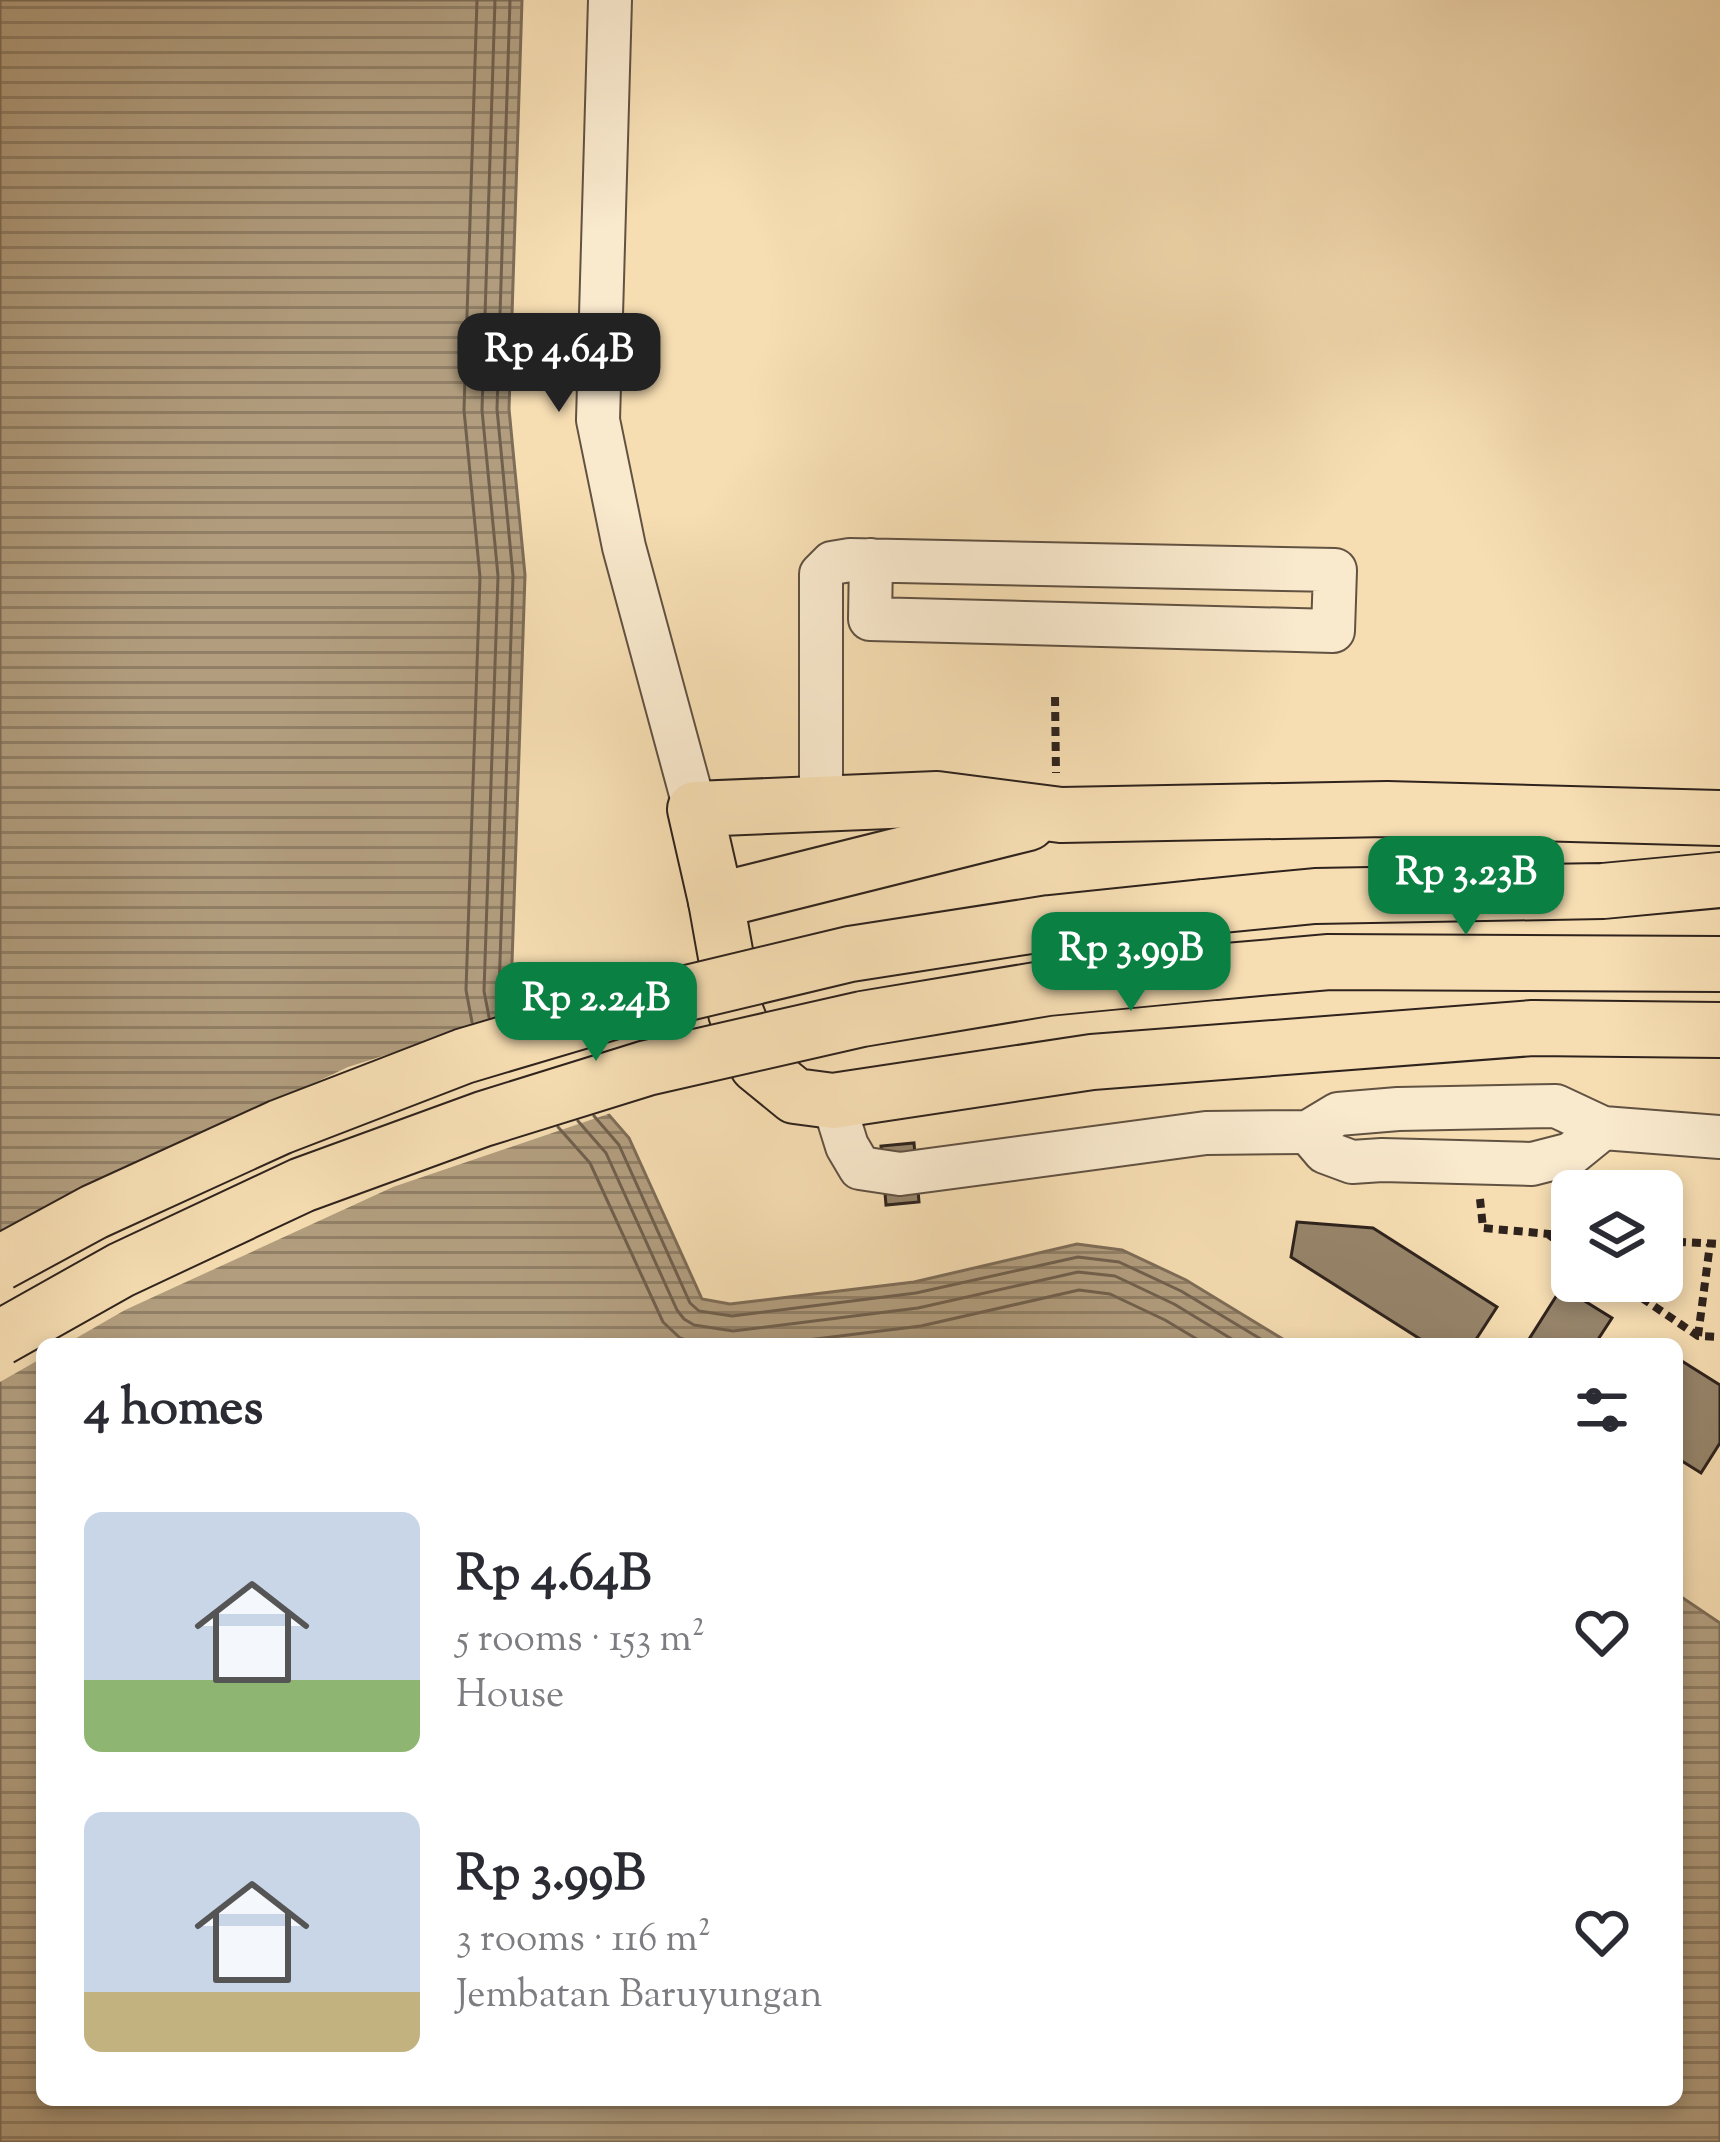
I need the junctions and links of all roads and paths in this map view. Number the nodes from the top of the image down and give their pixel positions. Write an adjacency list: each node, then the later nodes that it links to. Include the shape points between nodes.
1 (610, 0): 4 (street, via 598,420)
2 (872, 560): 2 (street, via 1335,570 1334,631 870,619); 3 (street, via 832,563 821,574)
3 (821, 804): 4 (main road); 5 (main road, via 938,799)
4 (694, 809): 8 (main road)
5 (1061, 814): 6 (main road, via 1387,809); 8 (main road)
6 (1720, 818)
7 (1720, 880): 21 (main road, bridge, via 1603,891 1315,896 1050,923 850,955 629,1006 464,1056 280,1127)
8 (716, 901): 11 (main road, via 736,1013 757,1065 795,1096)
9 (1720, 964): 25 (main road, bridge, via 1329,962 1048,988 862,1019 647,1068 302,1185)
10 (1720, 1030): 11 (main road, via 1533,1028 1092,1062)
11 (833, 1101): 13 (street, via 860,1168 899,1174 1206,1132)
12 (1604, 1129): 13 (street, via 1556,1106 1496,1106 1338,1114); 14 (street); 15 (street, via 1570,1154 1532,1164)
13 (1308, 1132): 15 (street, via 1325,1152 1352,1162)
14 (1720, 1137)
15 (1478, 1162): 16 (path, via 1483,1228)
16 (1548, 1235): 17 (path); 18 (path)
17 (1551, 1235)
18 (1551, 1237)
19 (1683, 1242): 20 (path)
20 (1715, 1244): 23 (path)
21 (0, 1263)
22 (1648, 1302): 23 (path)
23 (1698, 1336): 24 (path)
24 (1720, 1337)
25 (0, 1338)

